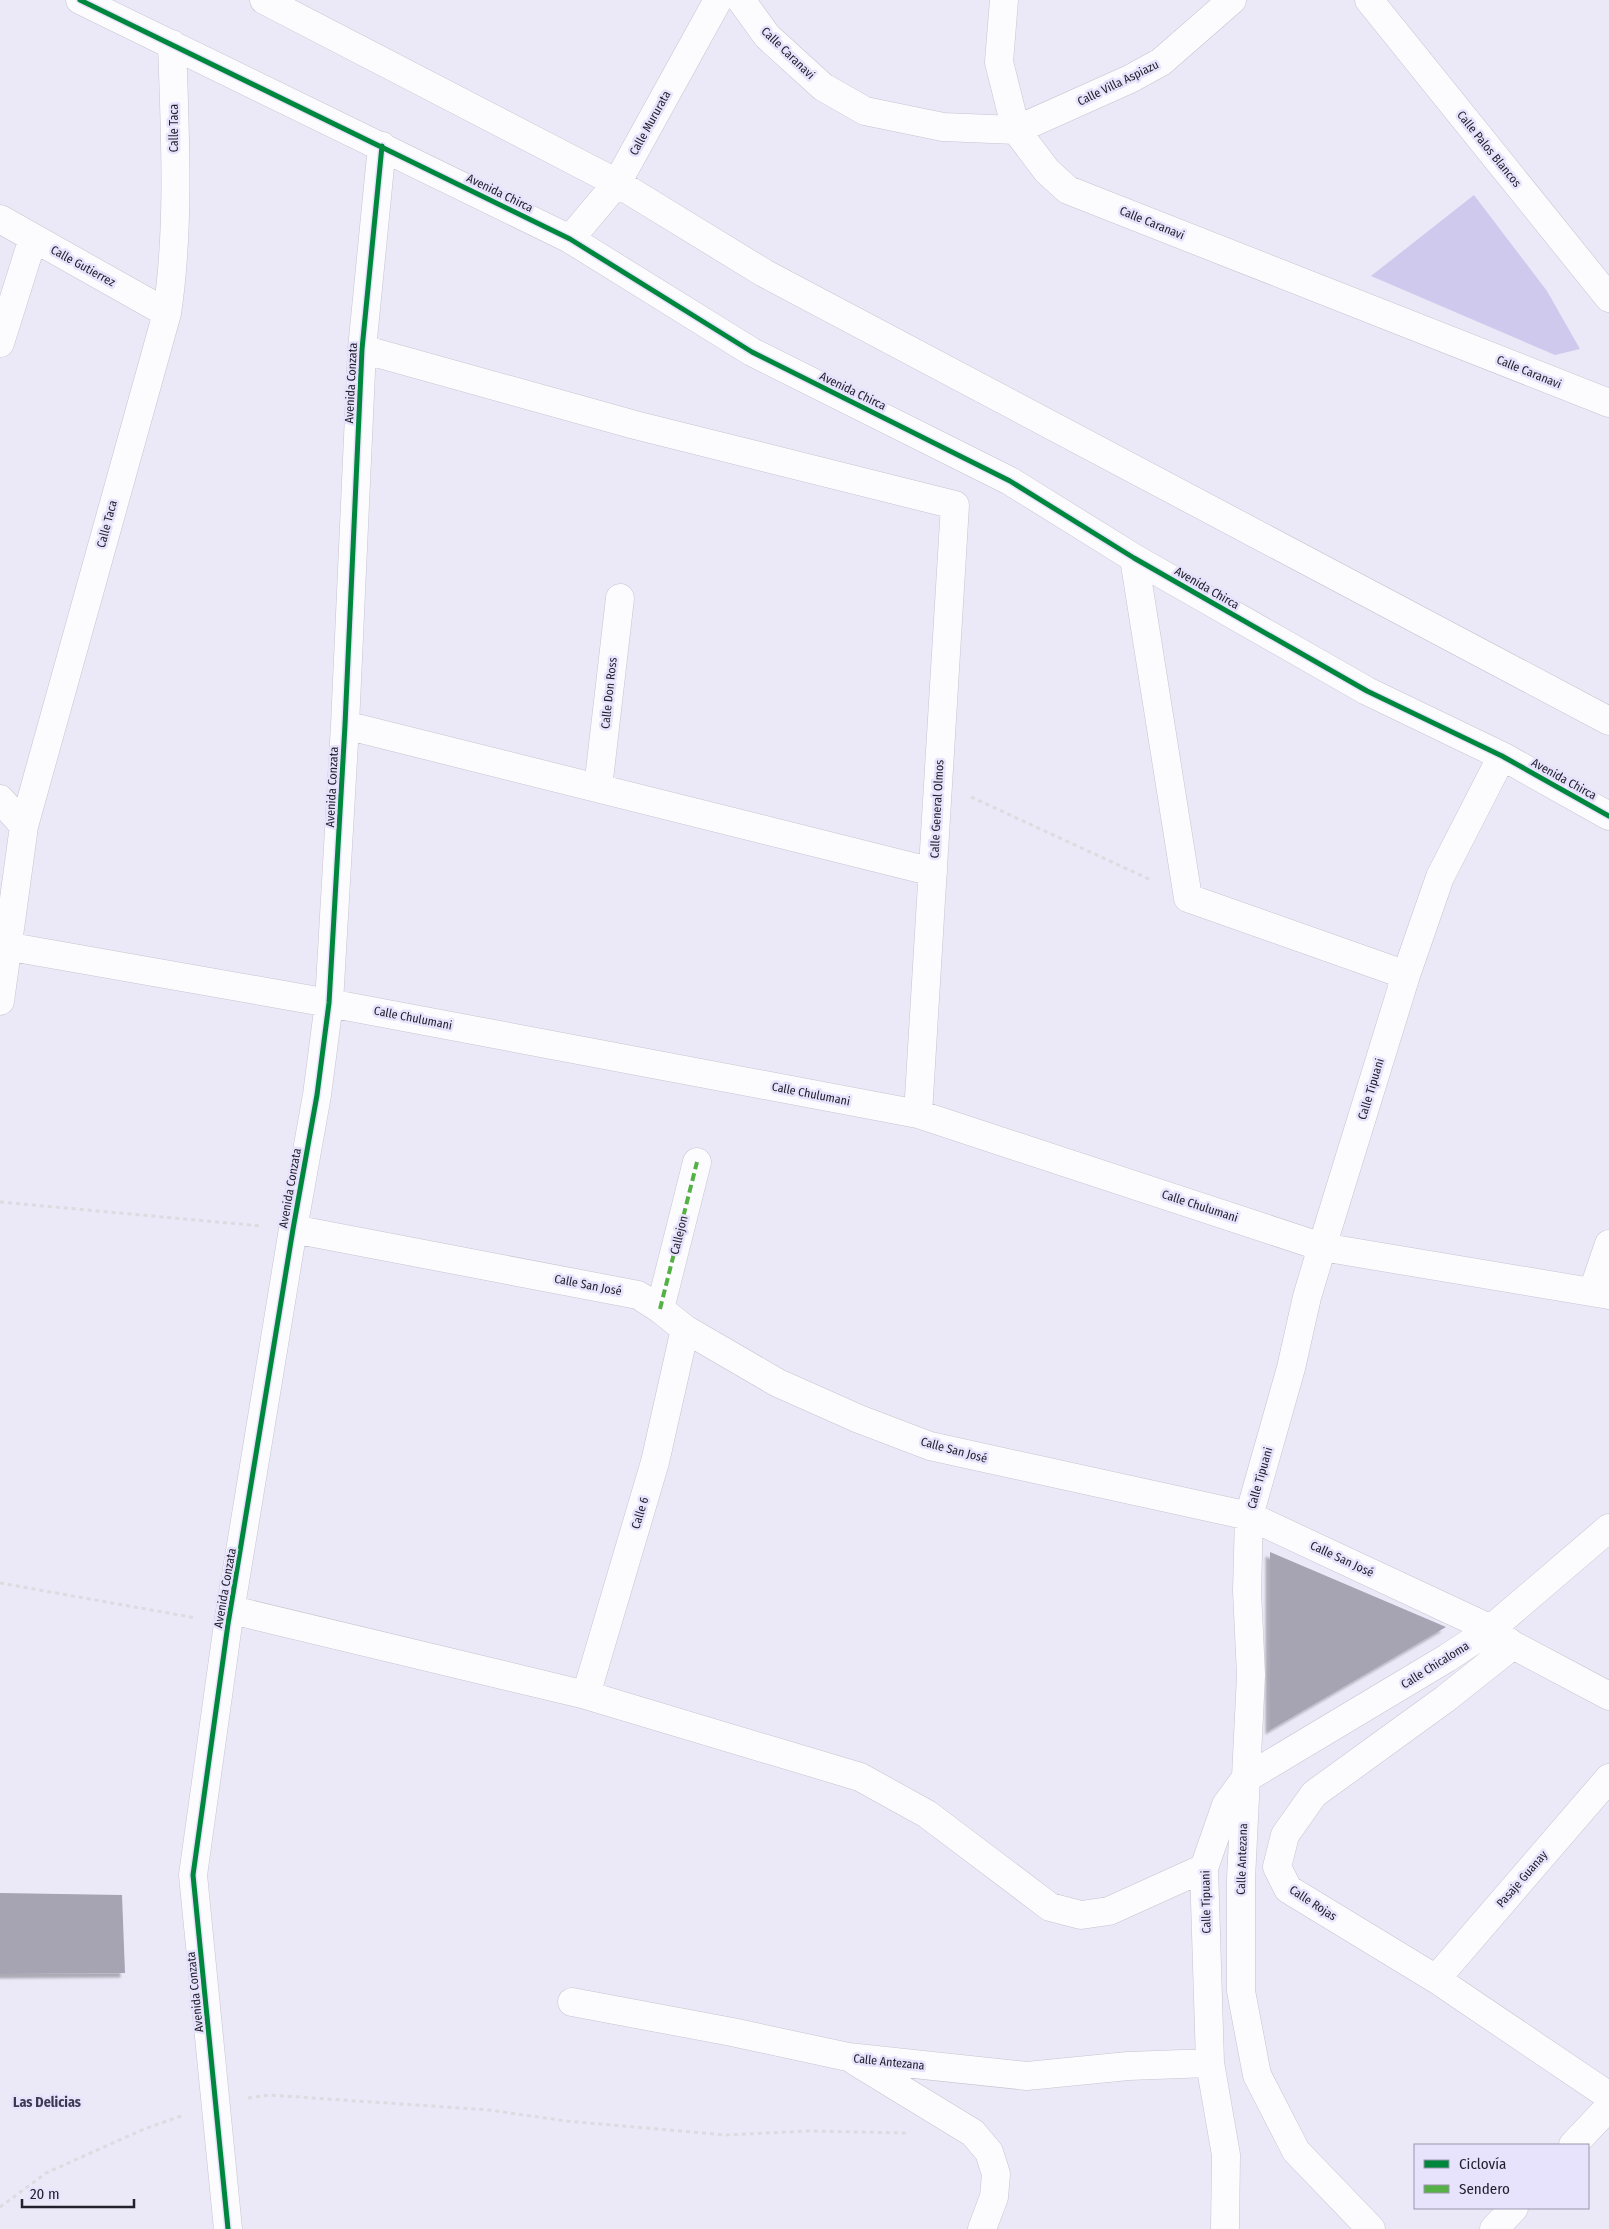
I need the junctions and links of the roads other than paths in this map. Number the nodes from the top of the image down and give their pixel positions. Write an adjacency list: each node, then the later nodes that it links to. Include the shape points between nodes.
1 (80, 0): 8 (street, Avenida Chirca)
2 (264, 0): 11 (street)
3 (718, 0): 11 (street, Calle Mururata)
4 (741, 0): 9 (street, Calle Caranavi, via 767,36 823,87 865,111 943,127)
5 (1004, 0): 9 (street, via 999,62)
6 (1232, 0): 9 (street, Calle Villa Aspiazu, via 1161,62)
7 (1369, 0): 15 (street, Calle Palos Blancos)
8 (172, 44): 10 (street, Avenida Chirca); 16 (street, Calle Taca, via 172,277)
9 (1016, 130): 19 (street, Calle Caranavi, via 1047,171 1068,190)
10 (382, 146): 14 (street, Avenida Chirca); 18 (street, Avenida Conzata)
11 (617, 183): 14 (street, Calle Mururata); 22 (street, via 764,272)
12 (0, 219): 13 (street, Calle Gutierrez)
13 (33, 238): 16 (street, Calle Gutierrez); 17 (street)
14 (570, 239): 20 (street, Avenida Chirca, via 752,352 1010,481)
15 (1609, 298)
16 (167, 313): 28 (street, Calle Taca)
17 (0, 343)
18 (362, 349): 23 (street, Avenida Conzata); 29 (street, Calle General Olmos, via 635,425 955,505)
19 (1609, 403)
20 (1134, 558): 24 (street, Avenida Chirca, via 1367,691); 31 (street, via 1188,898)
21 (620, 598): 25 (street, Calle Don Ross)
22 (1609, 721)
23 (345, 726): 25 (street); 33 (street, Avenida Conzata)
24 (1502, 756): 27 (street, Avenida Chirca); 31 (street, Calle Tipuani, via 1440,877)
25 (598, 788): 29 (street)
26 (0, 799): 28 (street)
27 (1609, 816)
28 (24, 826): 30 (street, Calle Taca)
29 (933, 872): 34 (street, Calle General Olmos)
30 (4, 945): 32 (street, Calle Taca); 33 (street, Calle Chulumani)
31 (1406, 975): 38 (street, Calle Tipuani)
32 (0, 1001)
33 (329, 1003): 34 (street, Calle Chulumani); 36 (street, Avenida Conzata, via 317,1095)
34 (918, 1114): 38 (street, Calle Chulumani)
35 (697, 1162): 40 (street, Callejon)
36 (293, 1229): 40 (street, Calle San José, via 638,1295); 44 (street, Avenida Conzata)
37 (1609, 1244): 39 (street)
38 (1322, 1247): 39 (street, Calle Chulumani); 42 (street, Calle Tipuani)
39 (1601, 1293)
40 (660, 1309): 41 (street, Calle San José)
41 (685, 1329): 42 (street, Calle San José, via 778,1382 859,1419 930,1446); 47 (street, Calle 6, via 655,1462)
42 (1249, 1516): 45 (street, Calle San José); 50 (street, Calle Tipuani, via 1247,1591 1251,1675)
43 (1609, 1528): 45 (street, Calle Chicaloma)
44 (230, 1617): 47 (street); 60 (street, Avenida Conzata, via 193,1875)
45 (1491, 1629): 46 (street, Calle San José); 50 (street, Calle Chicaloma)
46 (1513, 1645): 48 (street, Calle San José); 52 (street, Calle Rojas, via 1314,1794 1285,1835 1278,1867 1288,1889)
47 (586, 1695): 51 (street, via 860,1776 927,1814 1050,1907 1081,1915 1108,1911)
48 (1609, 1696)
49 (1609, 1778): 52 (street, Pasaje Guanay)
50 (1245, 1779): 51 (street, Calle Tipuani, via 1226,1805); 63 (street, Calle Antezana, via 1240,1880 1242,1991 1257,2075 1296,2151)
51 (1204, 1868): 55 (street, Calle Tipuani)
52 (1436, 1979): 56 (street, Calle Rojas)
53 (572, 2002): 54 (street, Calle Antezana)
54 (848, 2057): 55 (street, Calle Antezana, via 1027,2076 1128,2066); 61 (street, via 973,2133 990,2152 996,2174 994,2197)
55 (1210, 2063): 62 (street, Calle Tipuani, via 1226,2155)
56 (1609, 2096)
57 (1609, 2107): 58 (street)
58 (1574, 2144)
59 (1513, 2209): 64 (street)
60 (228, 2229)
61 (982, 2229)
62 (1225, 2229)
63 (1371, 2229)
64 (1494, 2229)

